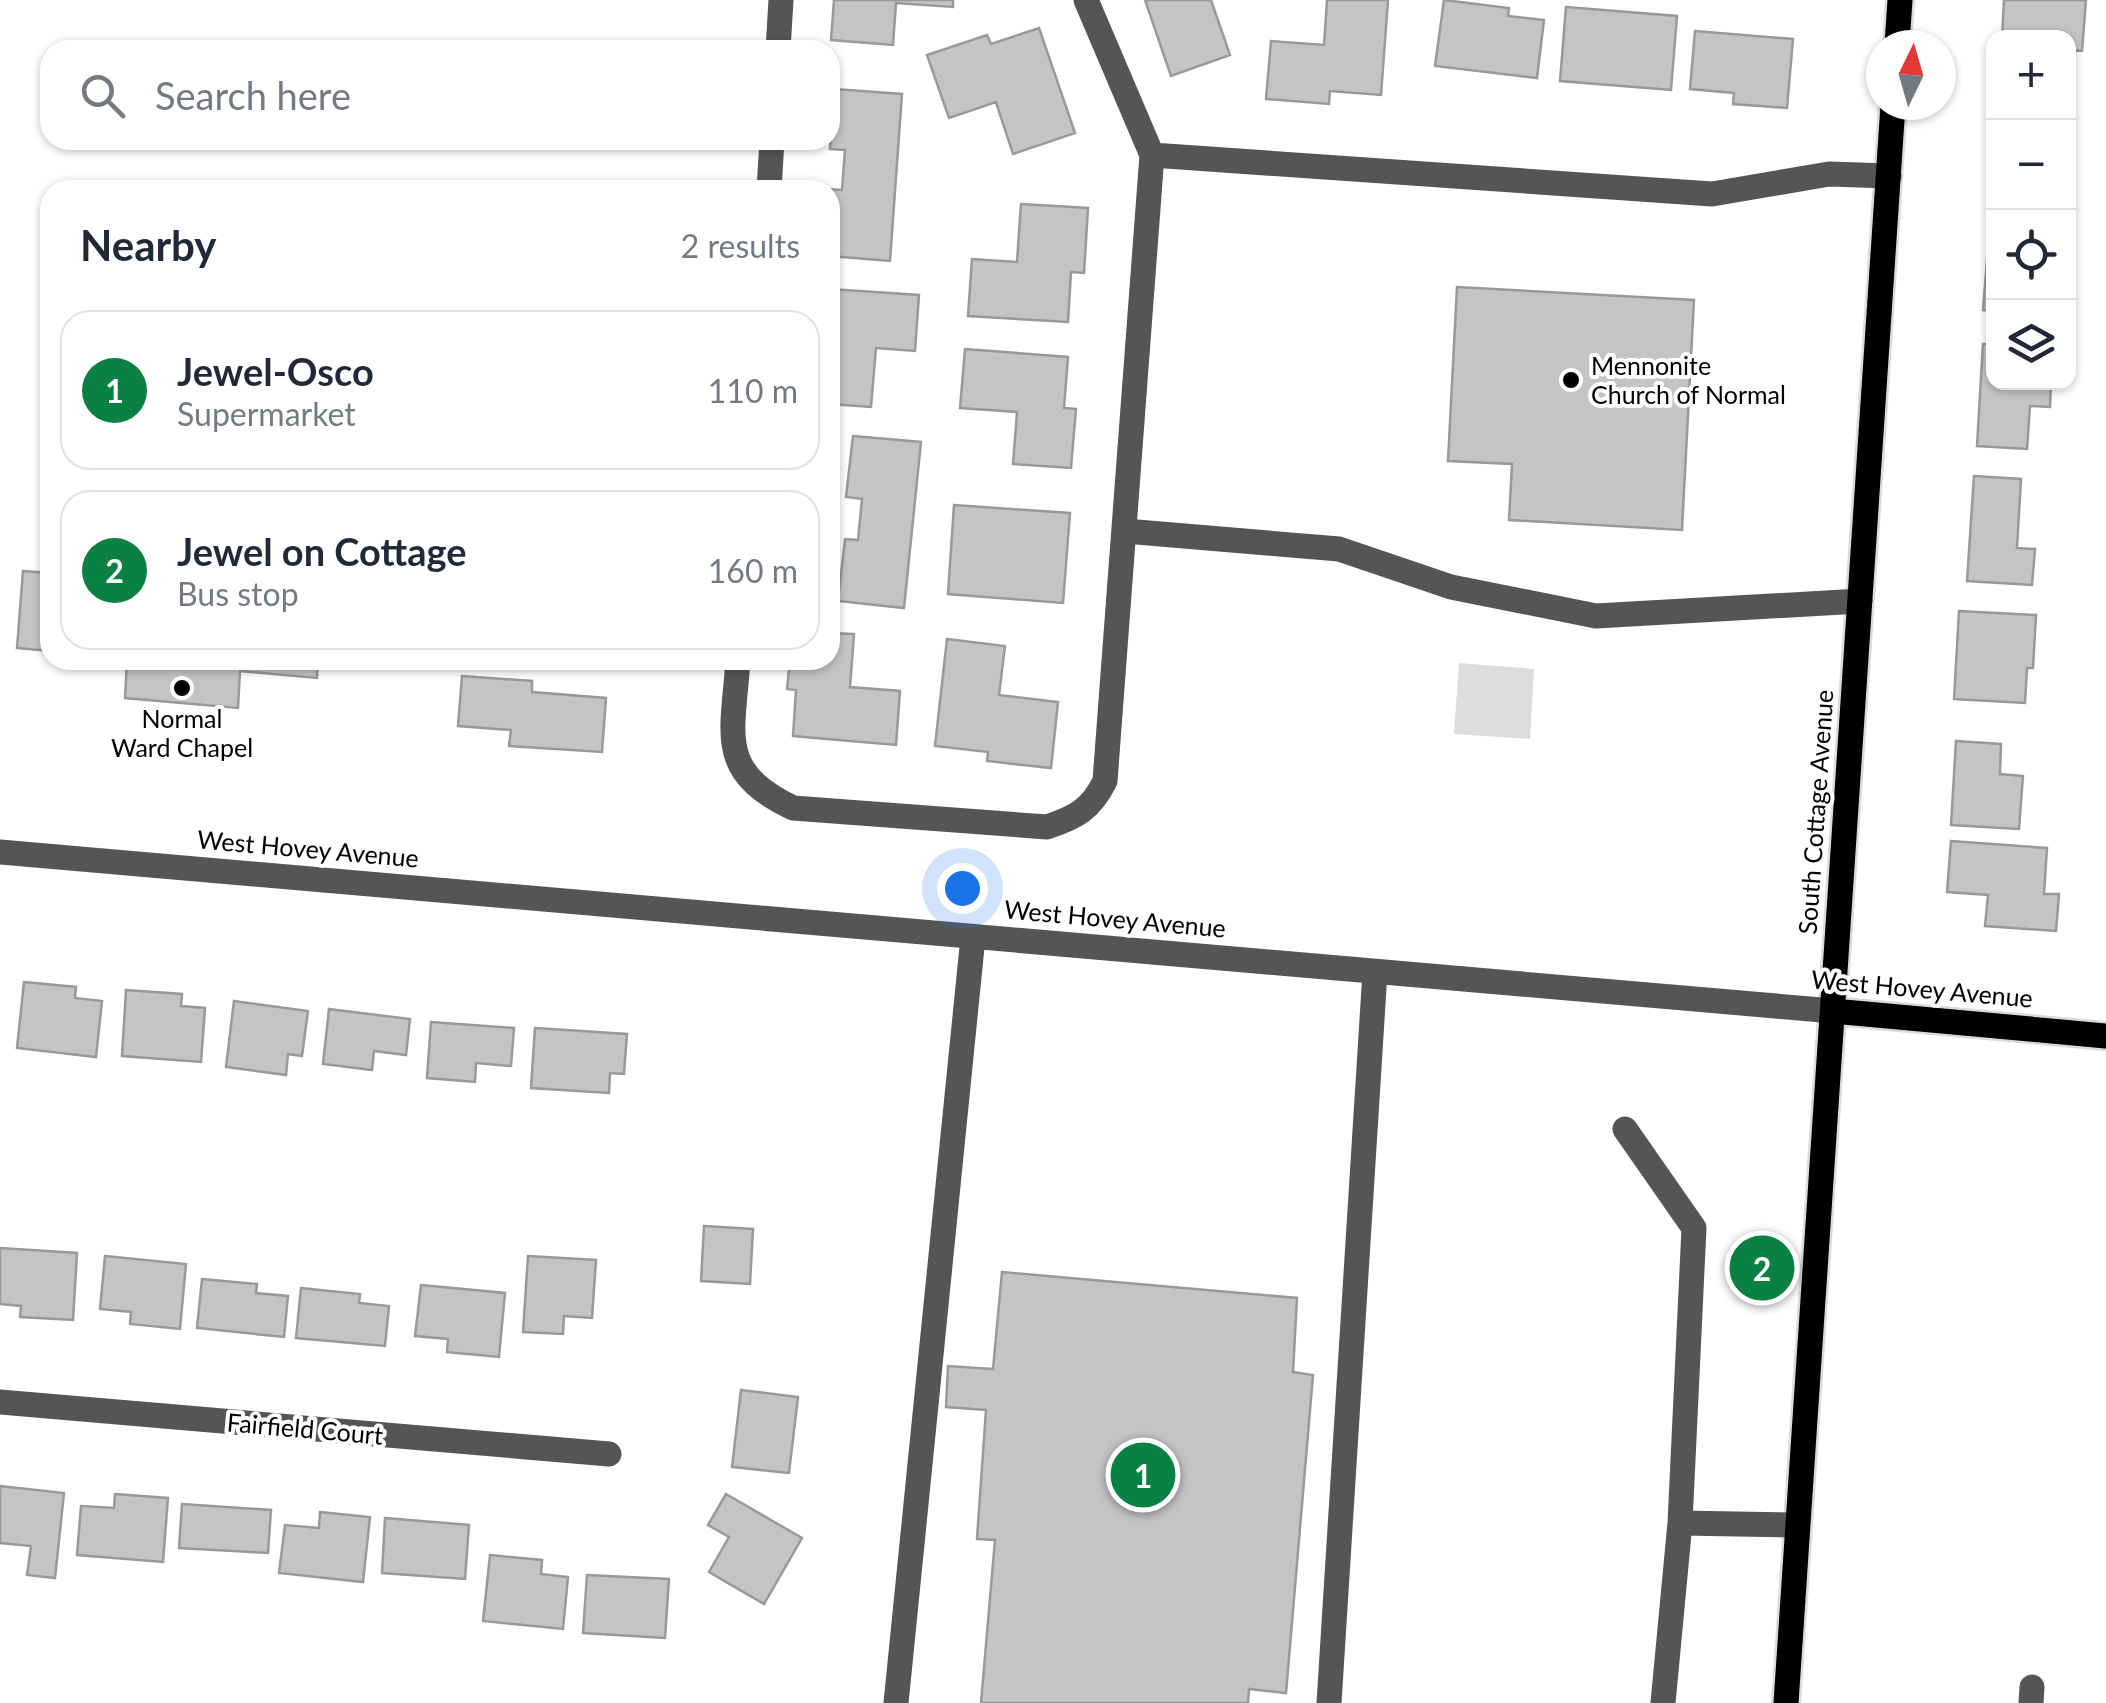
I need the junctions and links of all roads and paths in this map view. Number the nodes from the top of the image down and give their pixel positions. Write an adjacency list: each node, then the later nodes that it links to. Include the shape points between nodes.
1 (781, 0): 5 (street)
2 (1086, 0): 8 (street)
3 (1900, 0): 4 (main road)
4 (1898, 30)
5 (779, 40)
6 (1893, 120): 9 (main road, South Cottage Avenue)
7 (771, 150): 10 (street)
8 (1152, 155): 9 (street, via 1712,194 1829,174); 11 (street)
9 (1889, 176): 12 (main road, South Cottage Avenue)
10 (770, 180)
11 (1126, 531): 12 (street, via 1339,548 1451,588 1596,616); 13 (street, via 1104,781 1078,817 1047,827 793,808 741,773 733,734)
12 (1860, 601): 17 (main road, South Cottage Avenue)
13 (737, 670)
14 (0, 852): 15 (street, West Hovey Avenue)
15 (972, 937): 16 (street, West Hovey Avenue); 24 (street)
16 (1375, 972): 17 (street, West Hovey Avenue); 25 (street)
17 (1833, 1012): 18 (main road, West Hovey Avenue); 23 (main road, South Cottage Avenue)
18 (2106, 1036)
19 (1626, 1129): 22 (street, via 1694,1228)
20 (0, 1402): 21 (street, Fairfield Court)
21 (609, 1454)
22 (1680, 1523): 23 (street); 26 (street)
23 (1797, 1526): 27 (main road, South Cottage Avenue)
24 (896, 1703)
25 (1329, 1703)
26 (1663, 1703)
27 (1786, 1703)

